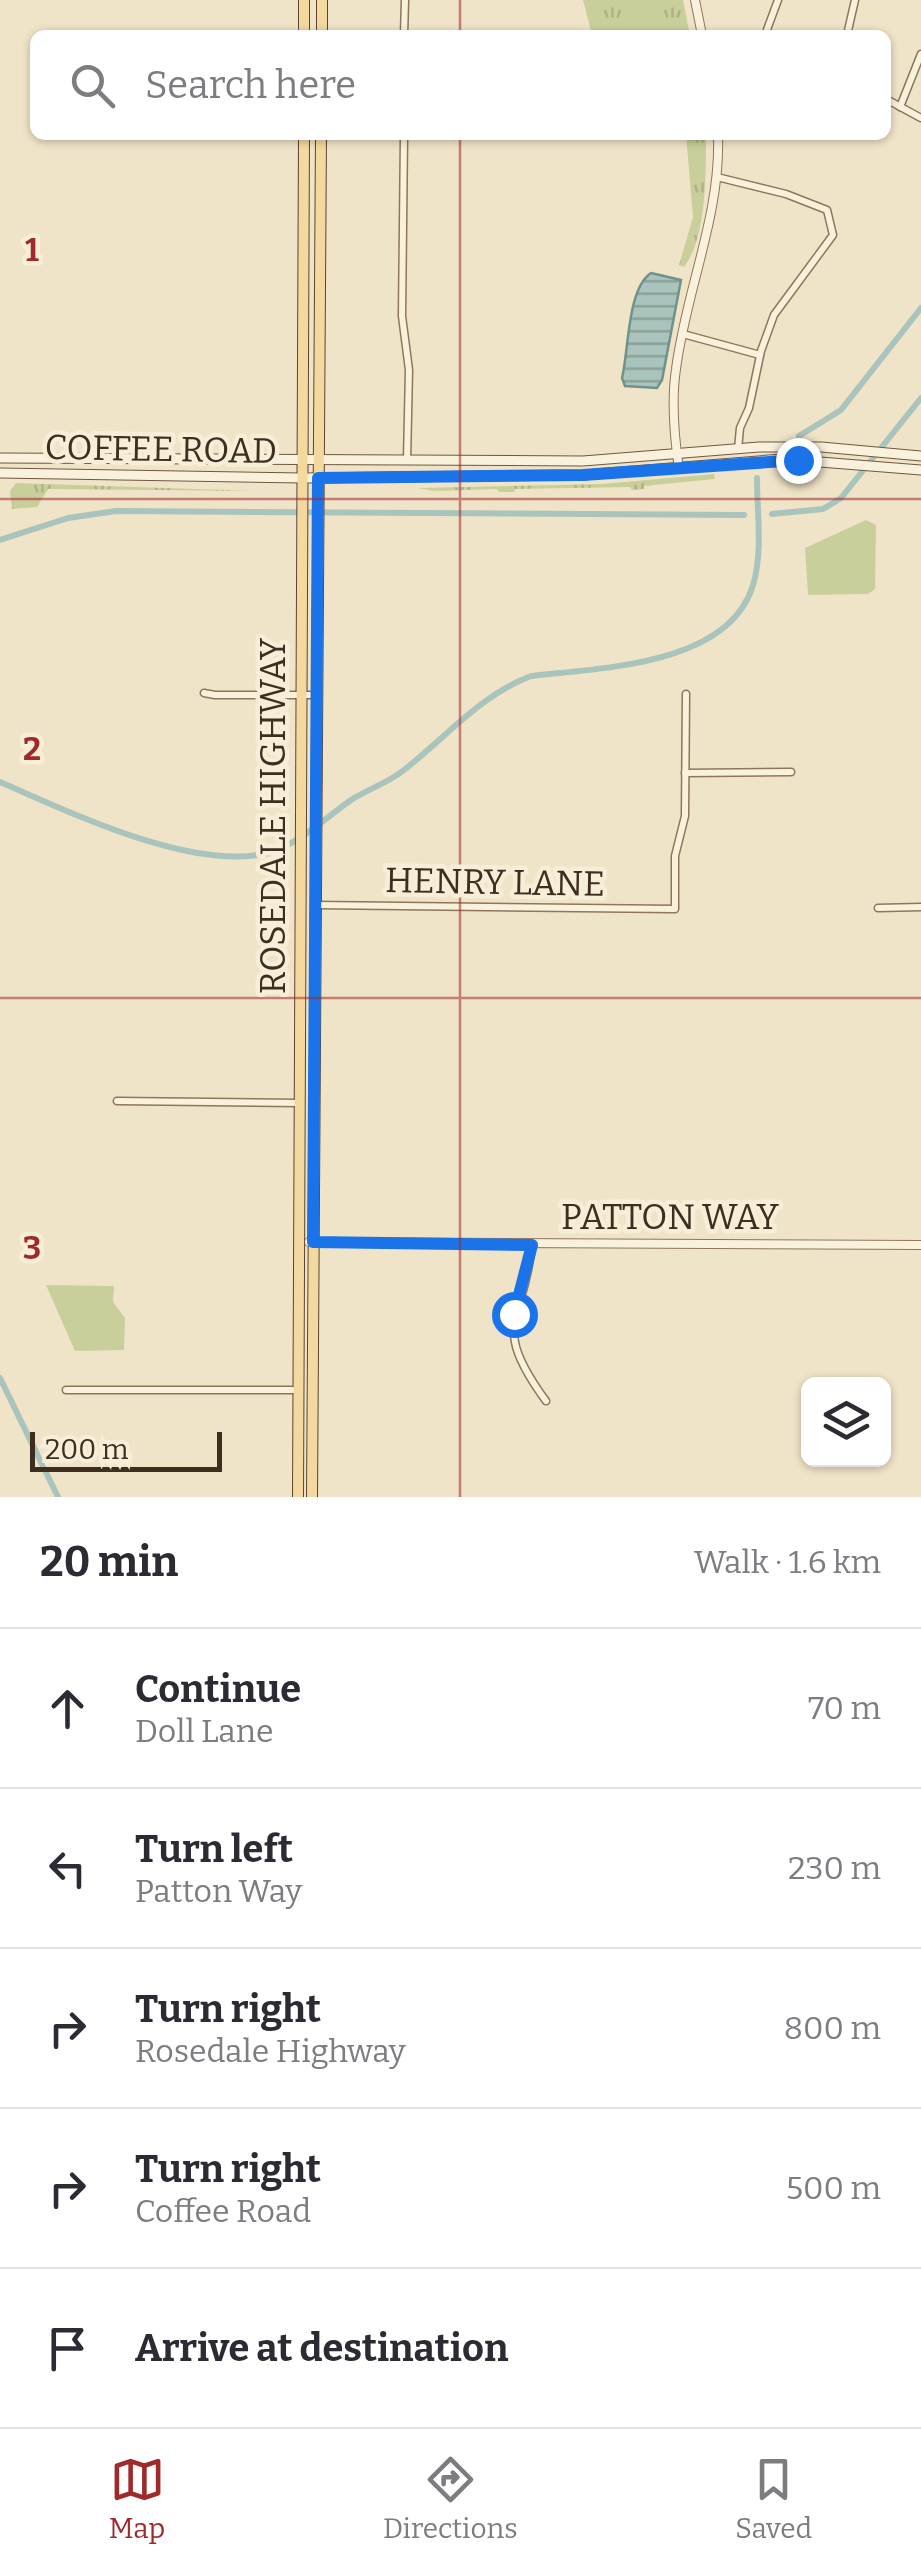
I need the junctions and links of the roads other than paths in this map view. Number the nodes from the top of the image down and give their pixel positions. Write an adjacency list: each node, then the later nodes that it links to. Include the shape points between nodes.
1 (304, 0): 7 (main road)
2 (322, 0): 8 (main road)
3 (404, 0): 9 (street)
4 (695, 0): 10 (street)
5 (778, 0): 11 (street)
6 (855, 0): 12 (street)
7 (304, 30)
8 (322, 30)
9 (404, 30)
10 (701, 30)
11 (768, 30)
12 (848, 30)
13 (921, 54): 15 (street)
14 (891, 102): 15 (street)
15 (900, 107): 16 (street)
16 (921, 118)
17 (304, 140): 28 (main road, ROSEDALE HIGHWAY)
18 (321, 140): 29 (main road, ROSEDALE HIGHWAY)
19 (404, 140): 30 (street)
20 (718, 140): 21 (street)
21 (717, 177): 22 (street); 23 (street, via 816,204 831,221 832,235 774,316)
22 (682, 334): 23 (street); 25 (street, via 674,395)
23 (760, 355): 24 (street)
24 (738, 448): 25 (main road, COFFEE ROAD); 26 (main road, COFFEE ROAD)
25 (677, 454): 30 (main road, COFFEE ROAD); 31 (street)
26 (921, 456)
27 (0, 458): 28 (main road, COFFEE ROAD)
28 (302, 460): 29 (main road, COFFEE ROAD); 34 (main road, ROSEDALE HIGHWAY)
29 (320, 460): 30 (main road, COFFEE ROAD); 35 (main road, ROSEDALE HIGHWAY)
30 (407, 460)
31 (678, 469): 32 (main road, COFFEE ROAD, via 782,460); 35 (main road, COFFEE ROAD)
32 (921, 470)
33 (0, 472): 34 (main road, COFFEE ROAD)
34 (302, 478): 35 (main road, COFFEE ROAD); 38 (main road, ROSEDALE HIGHWAY)
35 (318, 478): 39 (main road, ROSEDALE HIGHWAY)
36 (204, 692): 38 (street)
37 (686, 694): 41 (street)
38 (301, 695): 39 (street); 42 (main road, ROSEDALE HIGHWAY, via 301,822)
39 (316, 696): 42 (main road, ROSEDALE HIGHWAY, via 316,817)
40 (792, 772): 41 (street)
41 (684, 773): 44 (street, HENRY LANE, via 675,909)
42 (308, 849): 43 (main road, ROSEDALE HIGHWAY); 44 (main road, ROSEDALE HIGHWAY)
43 (300, 904): 47 (main road, via 309,922); 49 (main road, ROSEDALE HIGHWAY)
44 (315, 905): 47 (main road, ROSEDALE HIGHWAY)
45 (921, 906): 46 (street)
46 (878, 908)
47 (315, 987): 51 (main road, ROSEDALE HIGHWAY)
48 (117, 1101): 49 (street)
49 (300, 1103): 50 (main road, ROSEDALE HIGHWAY)
50 (299, 1242): 51 (street, PATTON WAY); 54 (main road, ROSEDALE HIGHWAY)
51 (313, 1242): 52 (street, PATTON WAY); 57 (main road, ROSEDALE HIGHWAY)
52 (532, 1245): 53 (street, PATTON WAY); 58 (street, via 513,1332 515,1351)
53 (921, 1245)
54 (299, 1319): 56 (main road, ROSEDALE HIGHWAY); 57 (main road, via 306,1329)
55 (66, 1390): 56 (street)
56 (298, 1390): 59 (main road, via 306,1401); 60 (main road, ROSEDALE HIGHWAY)
57 (312, 1398): 59 (main road, ROSEDALE HIGHWAY)
58 (546, 1400)
59 (312, 1476): 61 (main road, ROSEDALE HIGHWAY)
60 (298, 1497)
61 (312, 1497)

